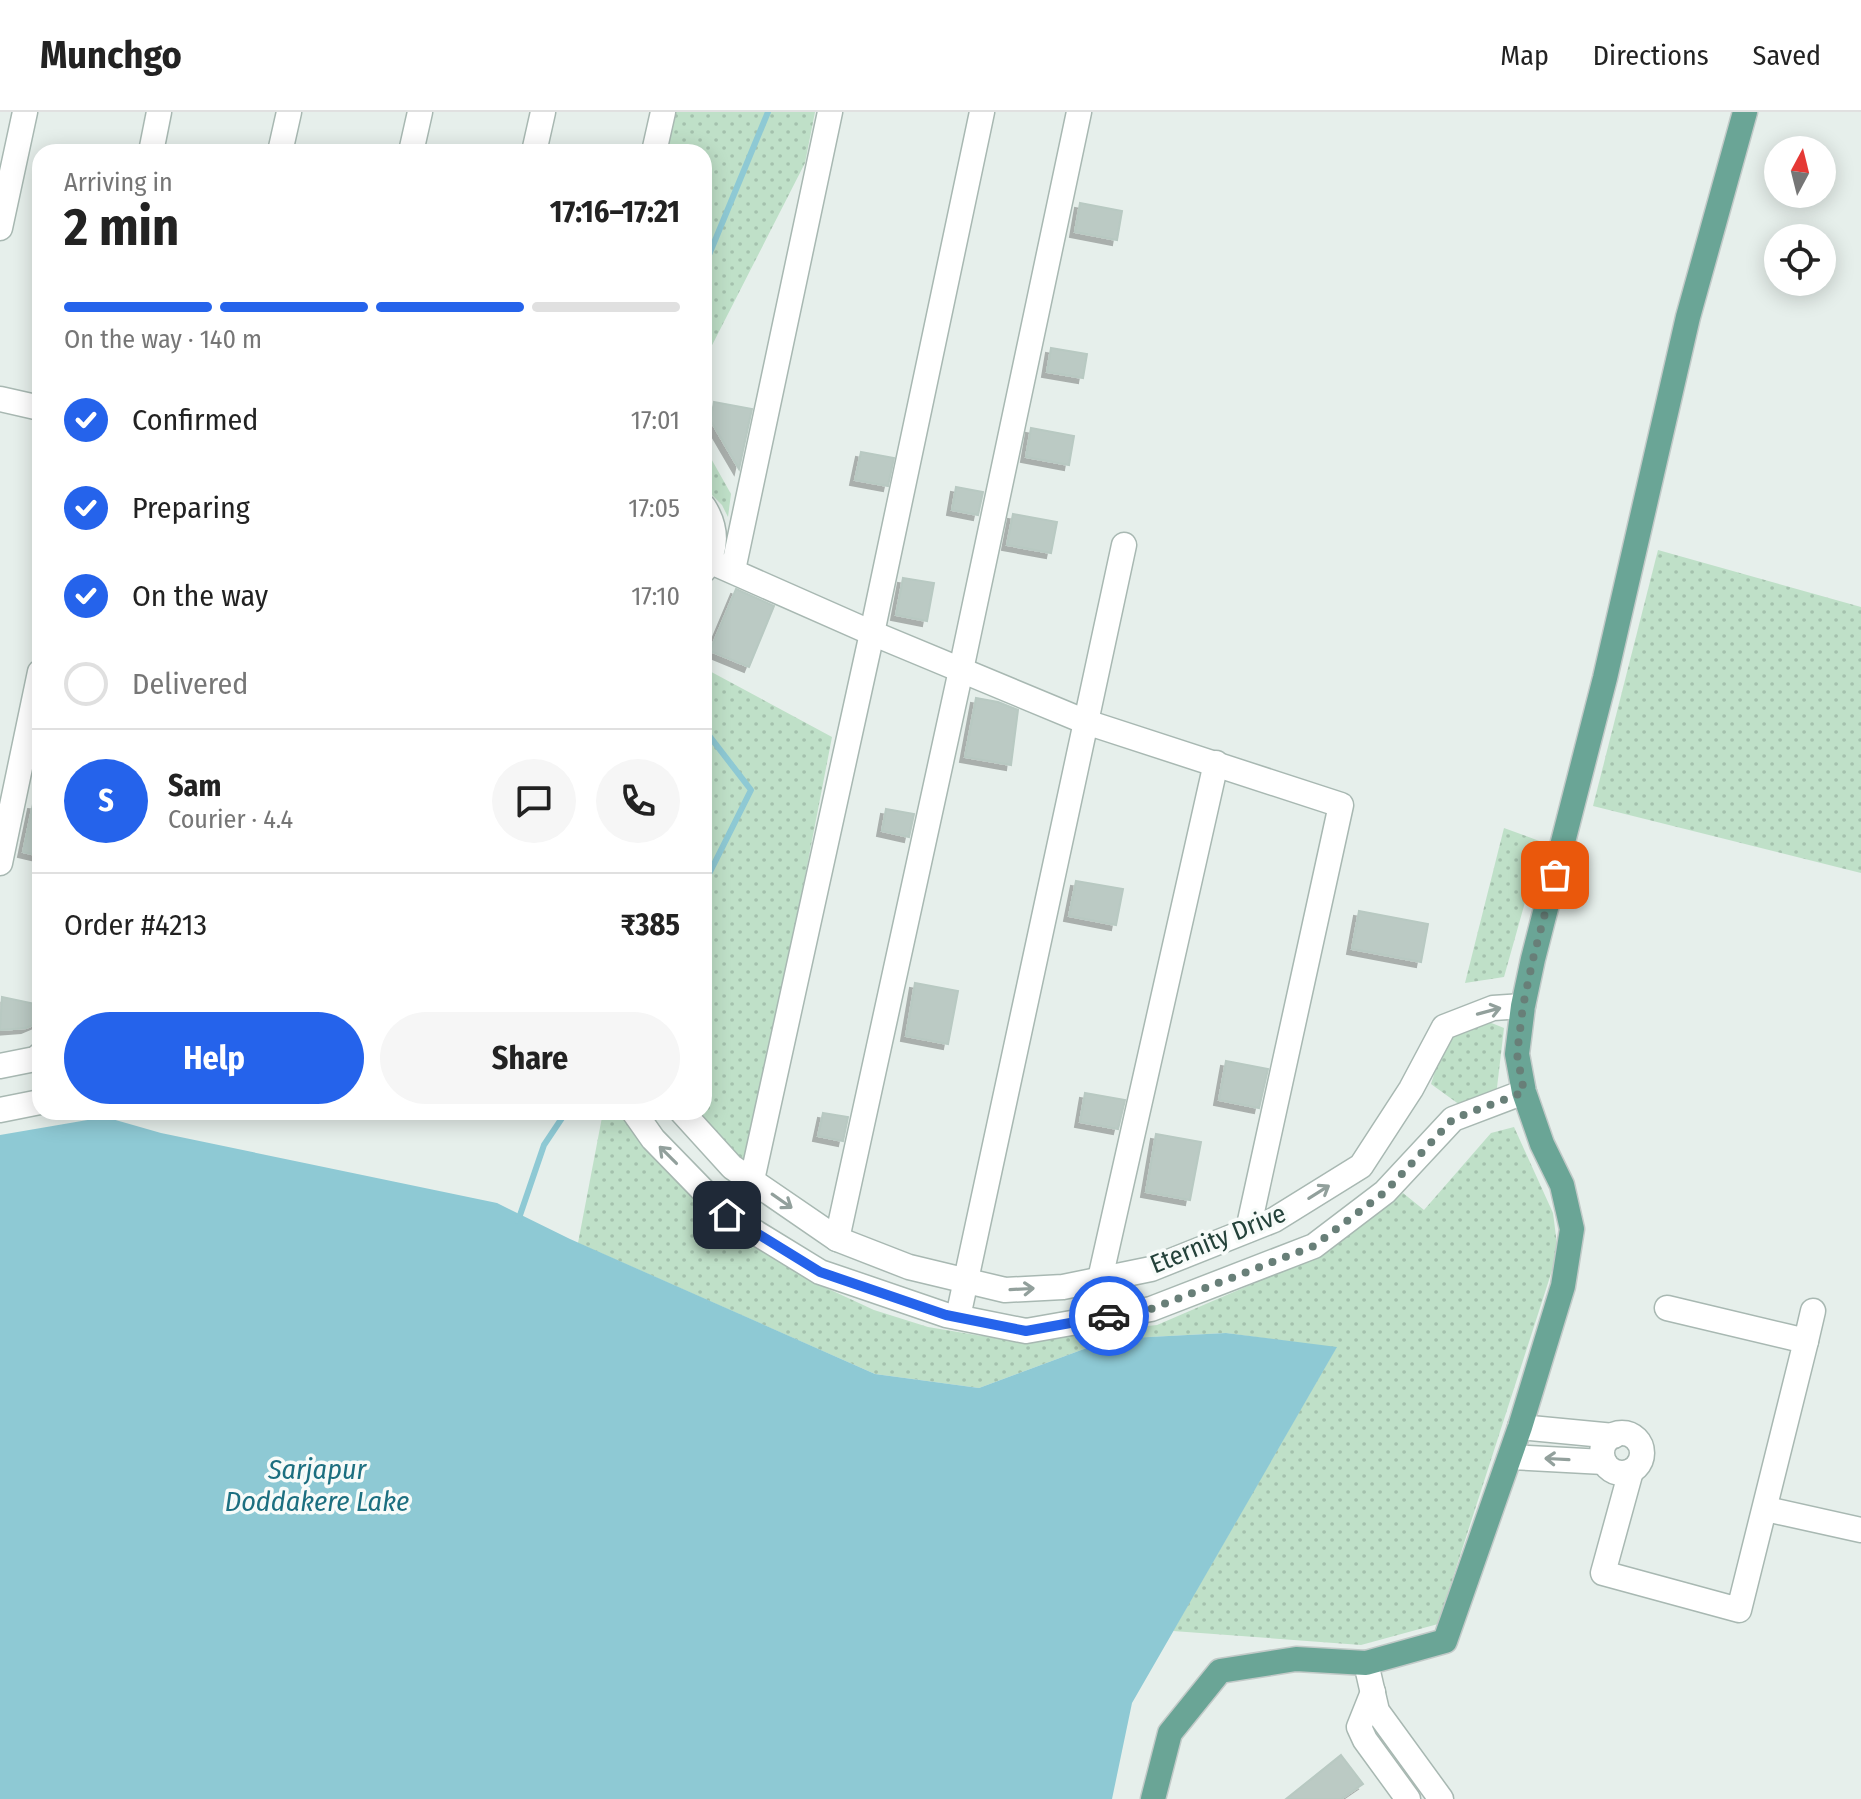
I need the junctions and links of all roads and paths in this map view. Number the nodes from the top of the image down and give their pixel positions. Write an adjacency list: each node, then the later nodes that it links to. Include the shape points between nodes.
1 (25, 112): 16 (street)
2 (159, 112): 11 (street)
3 (289, 112): 12 (street)
4 (420, 112): 13 (street)
5 (543, 112): 14 (street)
6 (663, 112): 15 (street)
7 (830, 112): 23 (street)
8 (982, 112): 24 (street)
9 (1079, 112): 25 (street)
10 (1745, 112): 30 (main road, via 1688,317)
11 (153, 144)
12 (282, 144)
13 (413, 144)
14 (536, 144)
15 (656, 144)
16 (0, 228)
17 (0, 399): 18 (street)
18 (32, 406)
19 (712, 525): 21 (street)
20 (1124, 545): 27 (street)
21 (712, 551)
22 (712, 566): 23 (street)
23 (733, 570): 24 (street)
24 (872, 633): 25 (street); 38 (street)
25 (961, 670): 27 (street); 40 (street)
26 (32, 710): 29 (street)
27 (1086, 722): 28 (street); 42 (street)
28 (1216, 763): 39 (street, via 1341,805); 41 (street)
29 (0, 863)
30 (1523, 1006): 33 (main road, via 1517,1054); 39 (street, Eternity Drive, one-way to 30, via 1274,1220 1361,1166 1444,1027 1493,1008)
31 (32, 1060): 32 (street)
32 (0, 1066)
33 (1524, 1092): 45 (street, Eternity Drive, via 1453,1119 1385,1192 1314,1246 1244,1274 1151,1309 1026,1331); 47 (main road, via 1562,1185 1572,1229 1563,1286)
34 (32, 1104): 35 (street)
35 (0, 1110)
36 (640, 1120): 45 (street, Eternity Drive, one-way to 36, via 820,1272 727,1215)
37 (689, 1120): 38 (street, Eternity Drive, via 732,1167)
38 (752, 1180): 40 (street, Eternity Drive, one-way to 40)
39 (1248, 1230): 41 (street, Eternity Drive, via 1151,1269)
40 (837, 1239): 42 (street, Eternity Drive, via 909,1267)
41 (1100, 1279): 42 (street, Eternity Drive, one-way to 41, via 1005,1290)
42 (965, 1280): 45 (street)
43 (1667, 1308): 46 (street)
44 (1813, 1311): 46 (street)
45 (958, 1317)
46 (1806, 1341): 52 (street)
47 (1520, 1427): 48 (street); 49 (main road)
48 (1614, 1436): 50 (street, via 1605,1444); 51 (street, via 1627,1434 1641,1447 1640,1461)
49 (1510, 1457): 50 (street, one-way to 49); 54 (main road, via 1445,1641)
50 (1604, 1462): 51 (street, via 1618,1473)
51 (1631, 1471): 52 (street, via 1603,1573 1739,1610)
52 (1766, 1509): 53 (street)
53 (1861, 1530)
54 (1366, 1663): 55 (street); 56 (main road, via 1296,1659 1220,1671 1170,1733)
55 (1373, 1692): 57 (street, via 1359,1727); 58 (street, via 1377,1711)
56 (1153, 1799)
57 (1408, 1799)
58 (1441, 1799)

